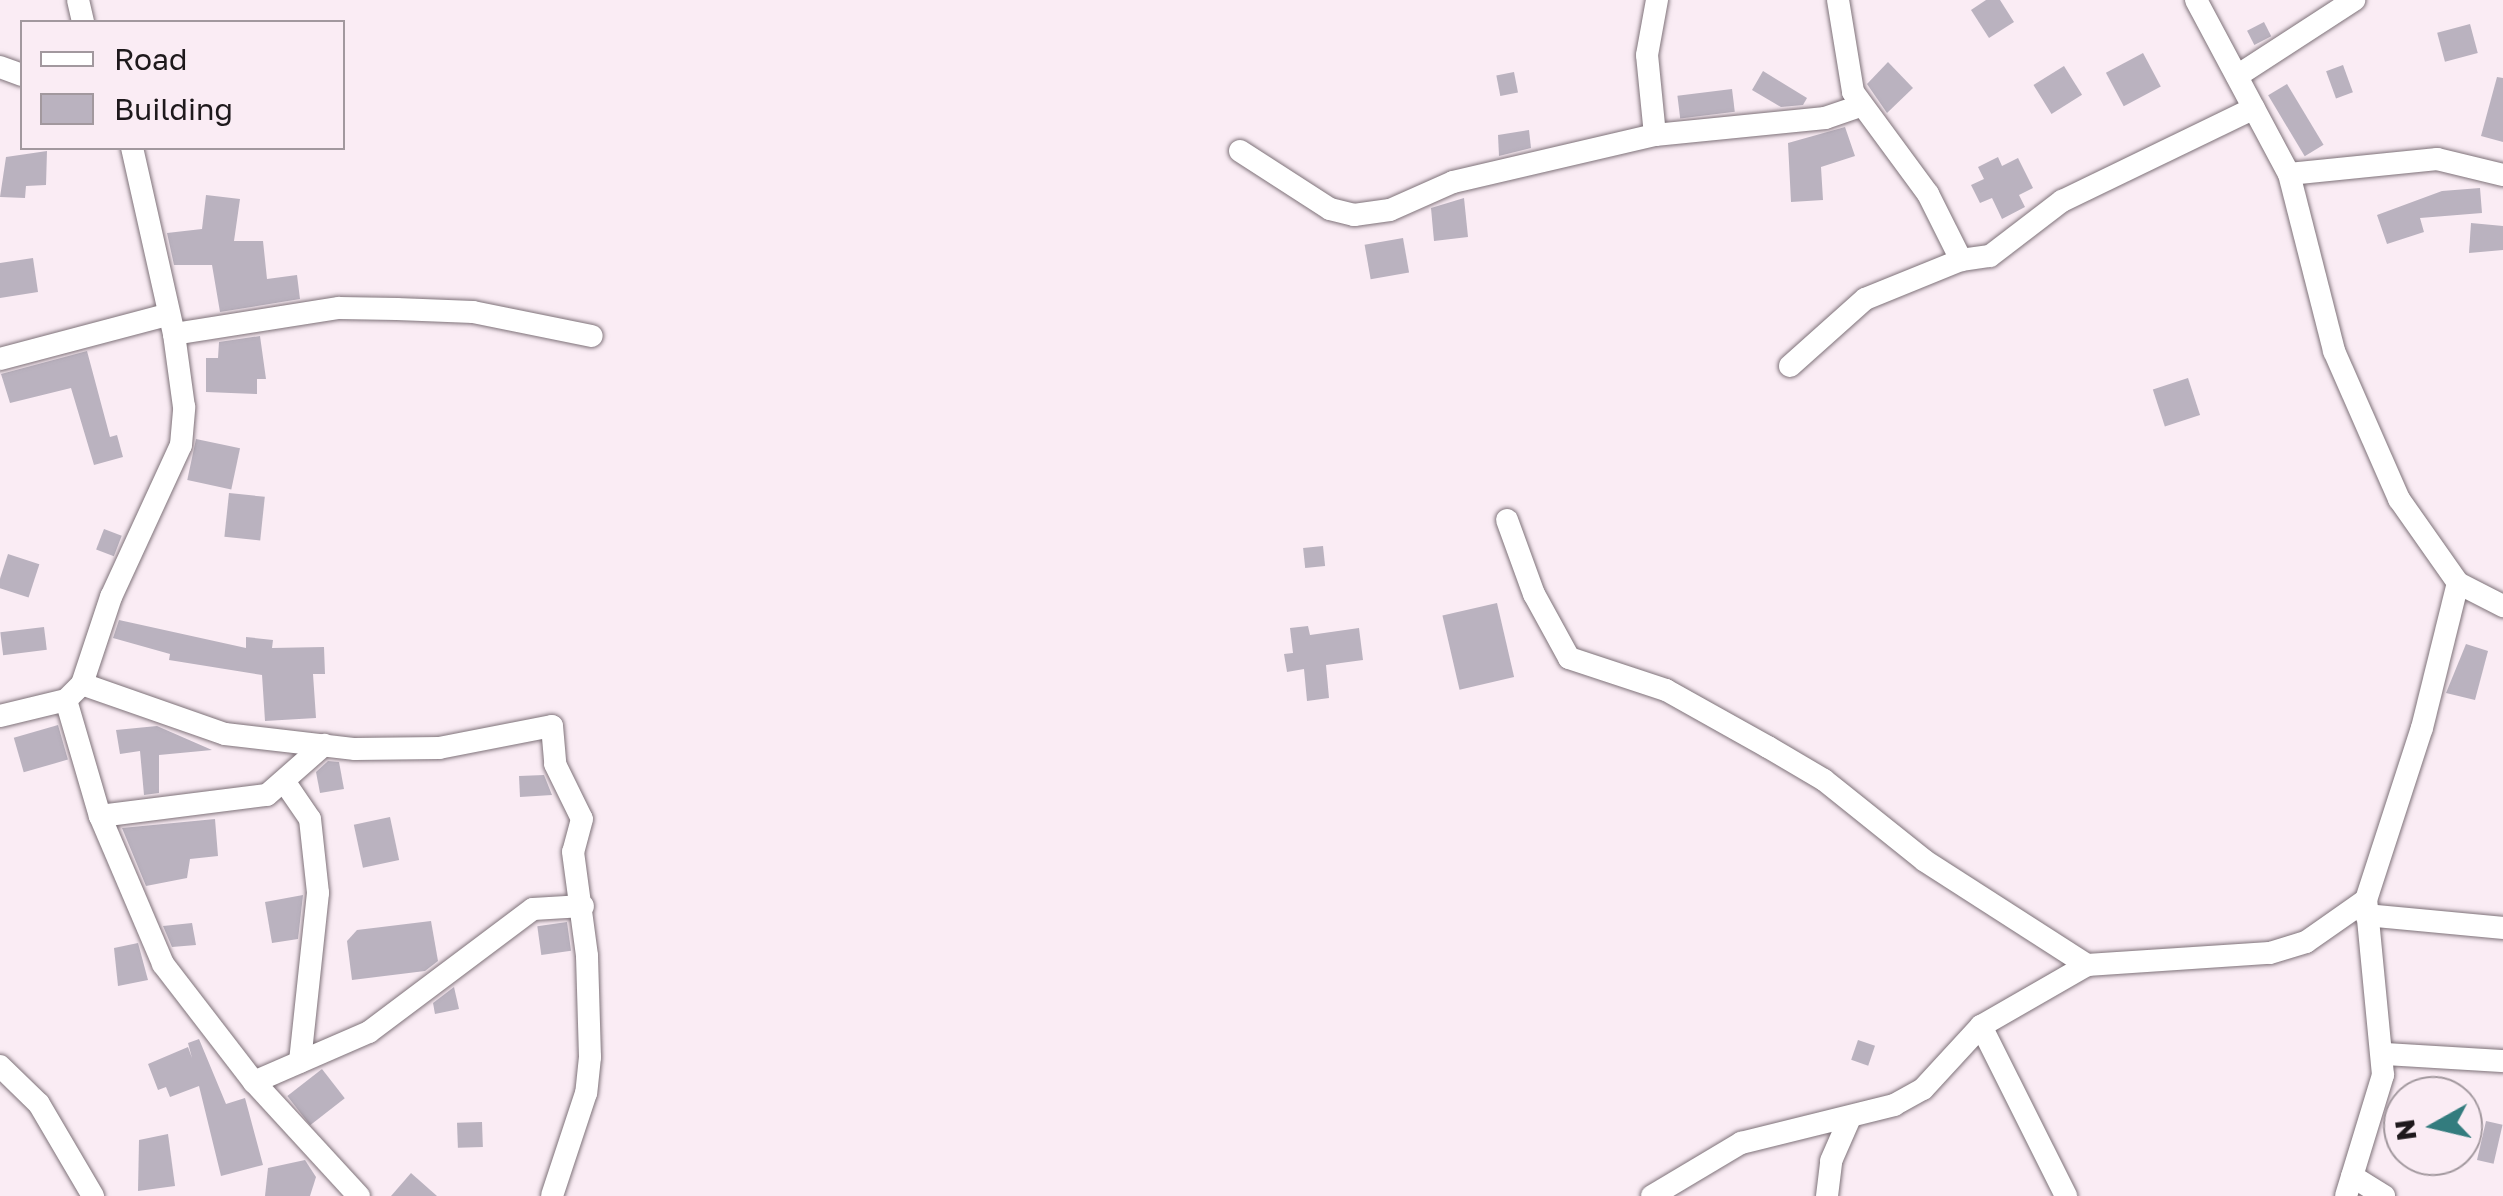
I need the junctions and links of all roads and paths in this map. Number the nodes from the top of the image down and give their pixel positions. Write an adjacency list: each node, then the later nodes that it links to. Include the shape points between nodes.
1 (1657, 0): 8 (street, via 1646,55)
2 (1838, 0): 6 (street, via 1848,78)
3 (2196, 0): 5 (street)
4 (2354, 0): 5 (street)
5 (2237, 76): 7 (street)
6 (1862, 105): 8 (street, via 1824,118); 13 (street, via 1928,194)
7 (2254, 108): 11 (street); 13 (street, via 2052,207 2005,249)
8 (1655, 135): 10 (street, via 1453,182 1390,210 1354,214 1330,209)
9 (132, 150): 14 (street)
10 (1240, 150)
11 (2289, 174): 12 (street, via 2437,159); 19 (street, via 2334,351 2399,500)
12 (2503, 175)
13 (1961, 260): 17 (street, via 1864,298)
14 (170, 324): 15 (street, via 398,308 473,312); 16 (street); 21 (street, via 184,407 180,445)
15 (592, 336)
16 (0, 359)
17 (1790, 366)
18 (1506, 520): 29 (street, via 1534,594 1569,658 1666,690 1782,755 1924,861)
19 (2458, 582): 20 (street); 27 (street, via 2422,728)
20 (2503, 606)
21 (74, 692): 22 (street); 23 (street, via 226,734); 25 (street)
22 (0, 716)
23 (324, 746): 24 (street); 26 (street, via 439,748 552,726 555,764 582,819 573,852)
24 (286, 784): 25 (street, via 259,796); 32 (street, via 310,819 318,893)
25 (100, 816): 35 (street, via 163,964)
26 (582, 906): 32 (street, via 538,907 402,1011); 40 (street, via 590,1057 586,1094)
27 (2366, 907): 28 (street); 29 (street, via 2306,942 2270,953); 31 (street, via 2369,978)
28 (2503, 928)
29 (2087, 964): 30 (street)
30 (1981, 1026): 36 (street, via 1923,1089); 43 (street)
31 (2384, 1054): 33 (street); 37 (street, via 2376,1108)
32 (300, 1062): 35 (street)
33 (2503, 1062)
34 (0, 1066): 38 (street, via 39,1104)
35 (254, 1082): 39 (street)
36 (1849, 1120): 41 (street, via 1785,1128 1741,1143); 42 (street, via 1831,1161)
37 (2349, 1186): 44 (street)
38 (93, 1196)
39 (358, 1196)
40 (552, 1196)
41 (1652, 1196)
42 (1827, 1196)
43 (2066, 1196)
44 (2384, 1196)

